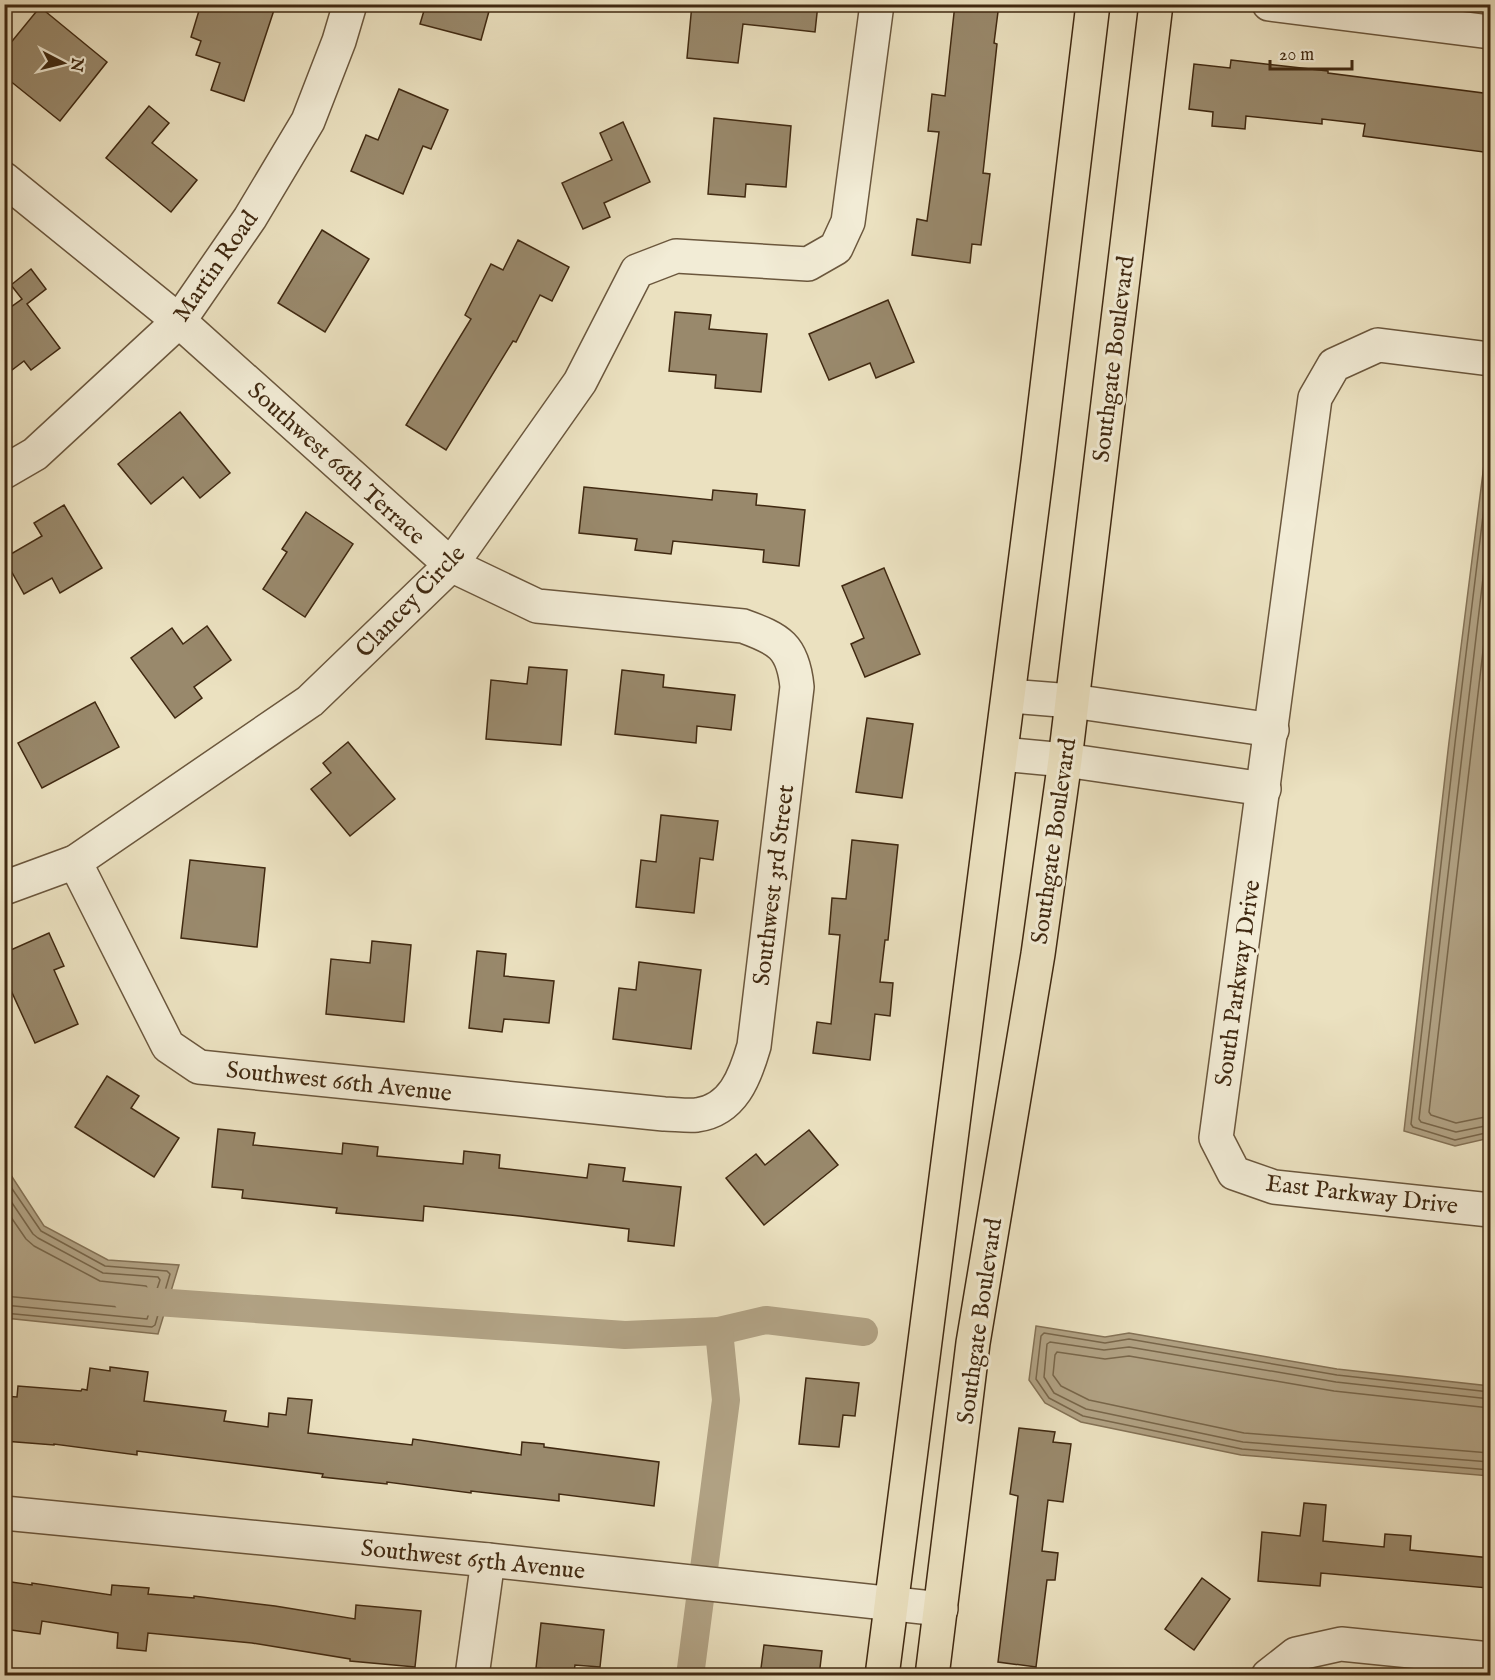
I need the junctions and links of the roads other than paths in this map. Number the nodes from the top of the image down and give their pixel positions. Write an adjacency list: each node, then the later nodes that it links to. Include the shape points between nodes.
1 (350, 4): 8 (street, Martin Road, via 308,121 250,218)
2 (877, 4): 11 (street, Clancey Circle, via 848,222 836,248 808,264 676,256 637,271 580,382)
3 (1093, 4): 13 (main road, Southgate Boulevard)
4 (1156, 4): 14 (main road, Southgate Boulevard)
5 (1269, 4): 6 (street)
6 (1484, 22)
7 (4, 179): 8 (street, Southwest 66th Terrace)
8 (179, 321): 10 (street, Martin Road, via 35,454); 11 (street, Southwest 66th Terrace)
9 (1491, 359): 15 (street, South Parkway Drive, via 1378,345 1334,365 1315,398)
10 (4, 471)
11 (451, 565): 12 (street, Southwest 66th Terrace, via 537,606 743,626 770,637); 19 (street, Clancey Circle, via 310,701)
12 (789, 654): 21 (street, Southwest 3rd Street, via 797,687 754,1046 741,1084)
13 (1009, 696): 14 (street); 16 (main road, Southgate Boulevard)
14 (1072, 701): 15 (street); 17 (main road, Southgate Boulevard)
15 (1272, 730): 18 (street, South Parkway Drive)
16 (1001, 754): 17 (street); 26 (main road, Southgate Boulevard)
17 (1065, 760): 18 (street); 27 (main road, Southgate Boulevard, via 1038,954 973,1343)
18 (1264, 789): 22 (street, South Parkway Drive, via 1216,1138)
19 (75, 862): 20 (street, Clancey Circle); 21 (street, Southwest 66th Avenue, via 168,1046 199,1066 664,1114 695,1115)
20 (4, 888)
21 (720, 1106)
22 (1234, 1173): 23 (street, East Parkway Drive, via 1274,1187)
23 (1491, 1210)
24 (4, 1512): 25 (street, Southwest 65th Avenue)
25 (488, 1560): 26 (street, Southwest 65th Avenue); 30 (street)
26 (891, 1603): 27 (street, Southwest 65th Avenue); 31 (main road, Southgate Boulevard)
27 (941, 1609): 32 (main road, Southgate Boulevard)
28 (1491, 1659): 29 (street, via 1341,1644 1296,1654)
29 (1268, 1675)
30 (472, 1676)
31 (882, 1676)
32 (932, 1676)

